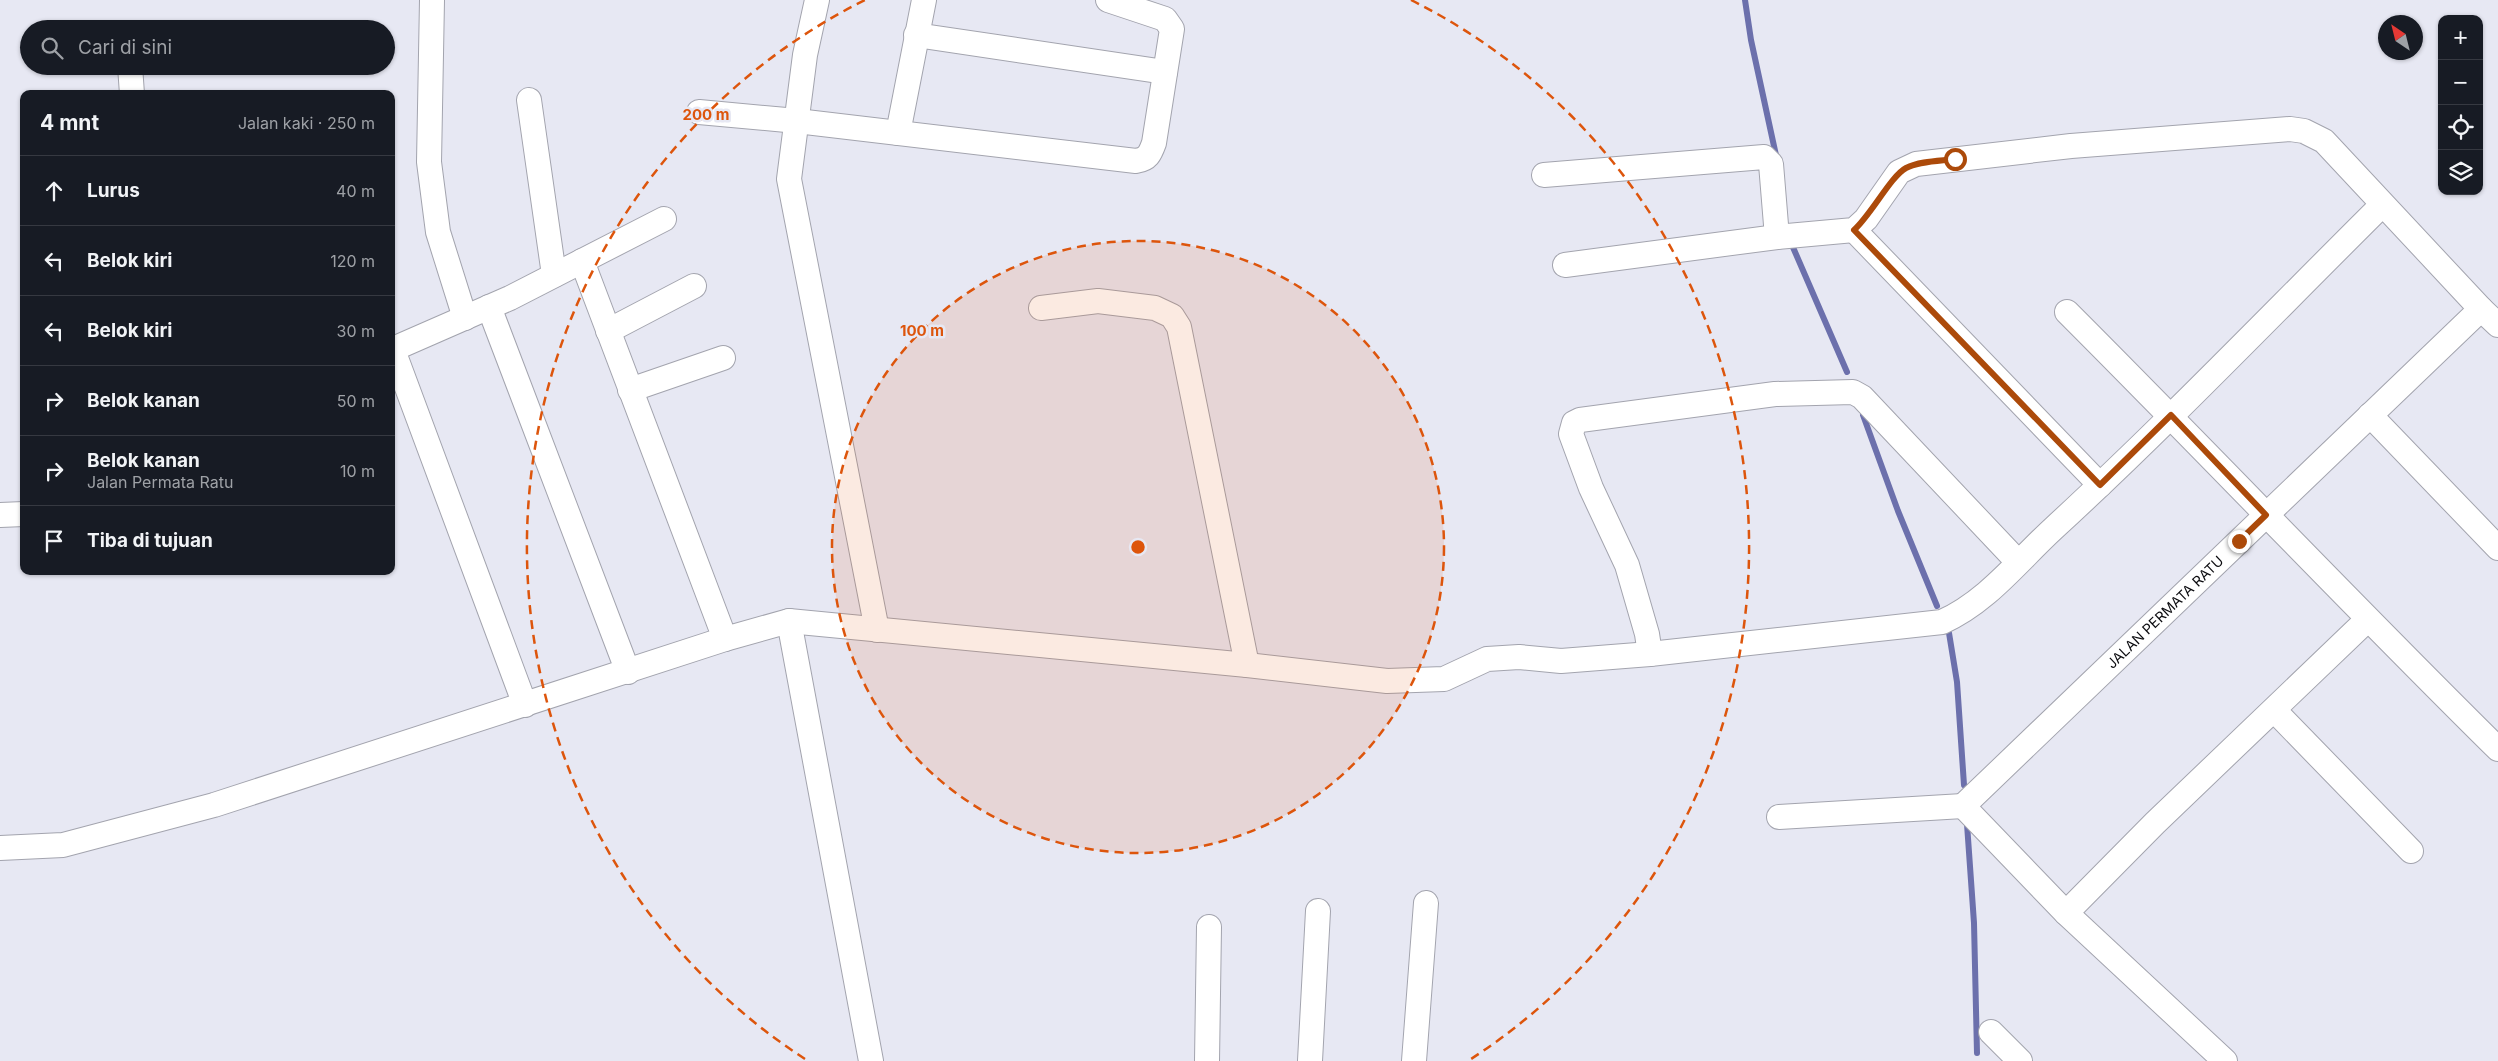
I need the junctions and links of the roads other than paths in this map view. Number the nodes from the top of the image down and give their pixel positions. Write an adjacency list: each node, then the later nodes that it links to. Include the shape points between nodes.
1 (432, 0): 26 (street, via 429,162 438,232)
2 (817, 0): 11 (street, via 805,55)
3 (924, 0): 5 (street)
4 (1108, 0): 6 (street, via 1150,13 1169,23 1172,30)
5 (916, 35): 6 (street); 12 (street)
6 (1165, 72): 12 (street, via 1154,143 1149,156 1136,162)
7 (131, 75): 8 (street)
8 (132, 90)
9 (528, 100): 20 (street)
10 (699, 112): 11 (street)
11 (797, 120): 12 (street); 42 (street, via 789,179)
12 (898, 133)
13 (1544, 175): 17 (street, via 1764,157 1771,164)
14 (2382, 205): 16 (street, via 2324,141 2290,128 2071,146 1916,164 1899,172 1866,220); 25 (street); 32 (street)
15 (664, 218): 18 (street)
16 (1854, 230): 17 (street); 34 (street)
17 (1777, 236): 19 (street)
18 (582, 261): 20 (street); 27 (street)
19 (1565, 265)
20 (554, 275): 22 (street)
21 (694, 286): 27 (street)
22 (489, 307): 26 (street); 46 (street)
23 (1041, 308): 45 (street, via 1098,301 1154,308 1172,316 1180,327)
24 (2067, 312): 32 (street)
25 (2490, 317): 33 (street, JALAN PERMATA RATU)
26 (465, 318): 28 (street)
27 (608, 331): 31 (street)
28 (395, 349)
29 (395, 358): 47 (street)
30 (723, 358): 31 (street)
31 (630, 390): 43 (street)
32 (2171, 415): 34 (street); 37 (street)
33 (2370, 416): 37 (street, JALAN PERMATA RATU); 38 (street)
34 (2100, 485): 39 (street)
35 (20, 514): 36 (street)
36 (0, 515)
37 (2266, 515): 40 (street); 50 (street, JALAN PERMATA RATU)
38 (2498, 548)
39 (2018, 562): 44 (street, via 1980,601 1942,622); 44 (street, via 1862,397 1852,392 1775,394 1580,420 1574,423 1571,434 1591,488 1627,565)
40 (2367, 620): 48 (street); 49 (street)
41 (789, 621): 42 (street); 43 (street); 60 (street)
42 (877, 630): 45 (street)
43 (725, 639): 46 (street)
44 (1650, 654): 45 (street, via 1561,661 1519,657 1487,659 1444,679 1386,681)
45 (1247, 665)
46 (628, 672): 47 (street)
47 (525, 705): 52 (street, via 214,805 63,845)
48 (2274, 710): 53 (street); 56 (street)
49 (2498, 749)
50 (1962, 806): 51 (street); 56 (street)
51 (1779, 816)
52 (0, 848)
53 (2411, 851)
54 (1426, 903): 63 (street)
55 (1318, 911): 62 (street)
56 (2066, 913): 64 (street)
57 (1209, 927): 61 (street)
58 (1990, 1032): 59 (street)
59 (2010, 1058)
60 (871, 1061)
61 (1206, 1061)
62 (1310, 1061)
63 (1414, 1061)
64 (2225, 1061)

